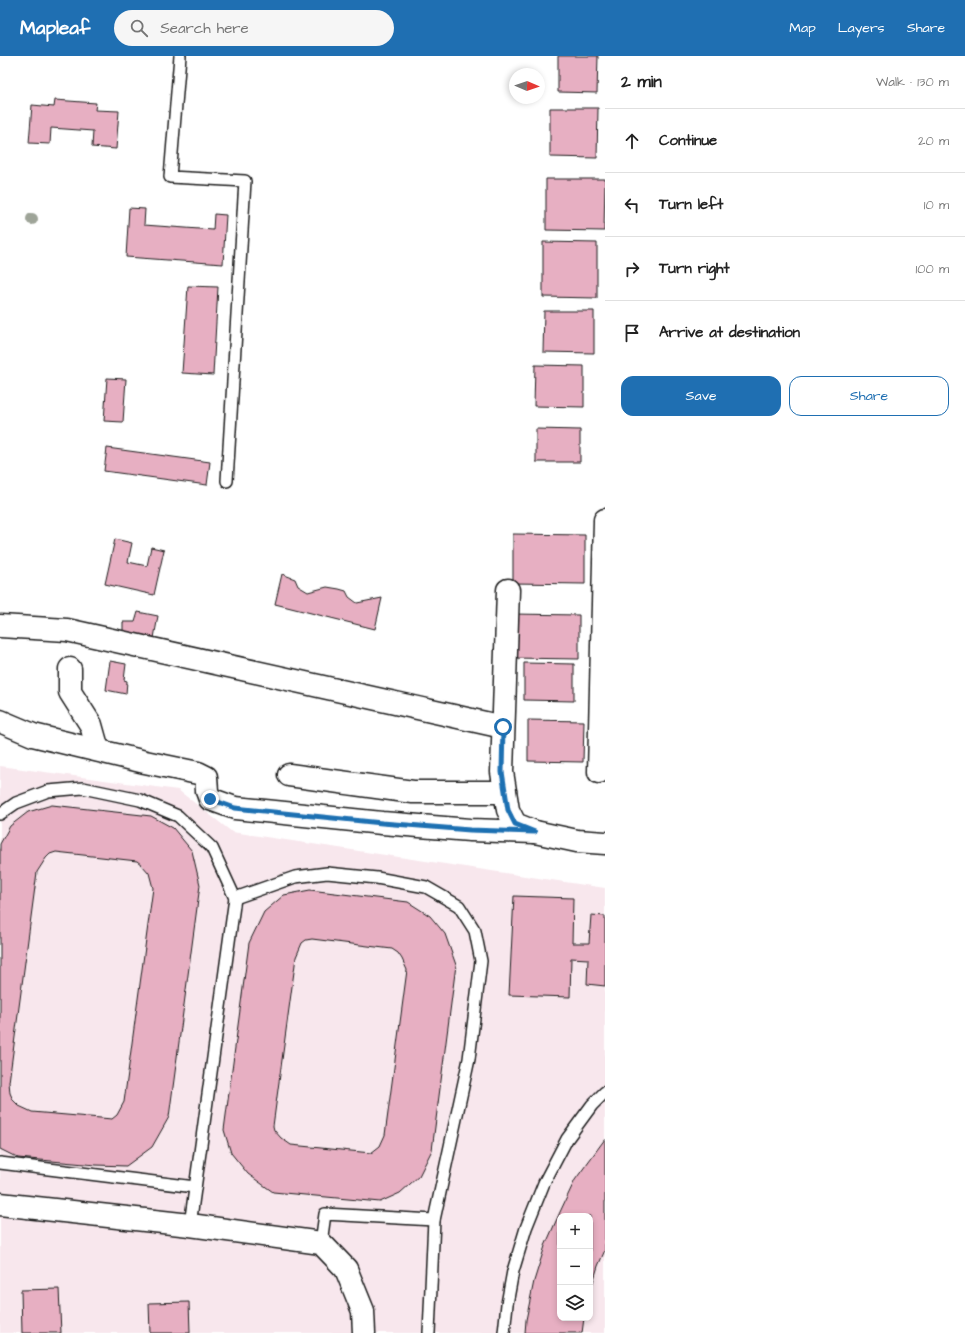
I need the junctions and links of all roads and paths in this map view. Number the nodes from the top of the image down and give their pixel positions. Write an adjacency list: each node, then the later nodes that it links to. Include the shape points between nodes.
1 (180, 56): 2 (lane, via 170,177 245,181)
2 (227, 481)
3 (605, 520): 5 (street)
4 (508, 590): 9 (street)
5 (604, 600): 11 (street)
6 (0, 626): 9 (street, via 67,630)
7 (70, 669): 10 (street, via 70,692 91,725)
8 (0, 721): 10 (street, via 33,735)
9 (503, 727): 13 (street, via 502,772)
10 (98, 750): 15 (street, via 198,772 206,777 210,799 235,808 470,830)
11 (599, 772)
12 (289, 775): 13 (street, via 413,792)
13 (505, 792): 15 (street, via 508,810 515,824)
14 (0, 814): 17 (lane, via 16,803 48,791 82,788 140,800 178,816 212,848)
15 (535, 832): 16 (street, via 577,841)
16 (605, 843)
17 (236, 898): 20 (lane); 22 (lane, via 295,877 327,873 377,878 426,887 459,906 475,931 481,961 469,1058)
18 (605, 1092): 27 (lane, via 566,1139 544,1183 526,1228 513,1271)
19 (0, 1163): 20 (lane)
20 (195, 1186): 23 (lane)
21 (0, 1204): 23 (street)
22 (434, 1220): 24 (lane, via 325,1214); 26 (lane)
23 (190, 1224): 24 (street)
24 (321, 1243): 25 (street, via 346,1268 363,1311)
25 (364, 1333)
26 (429, 1333)
27 (504, 1333)

